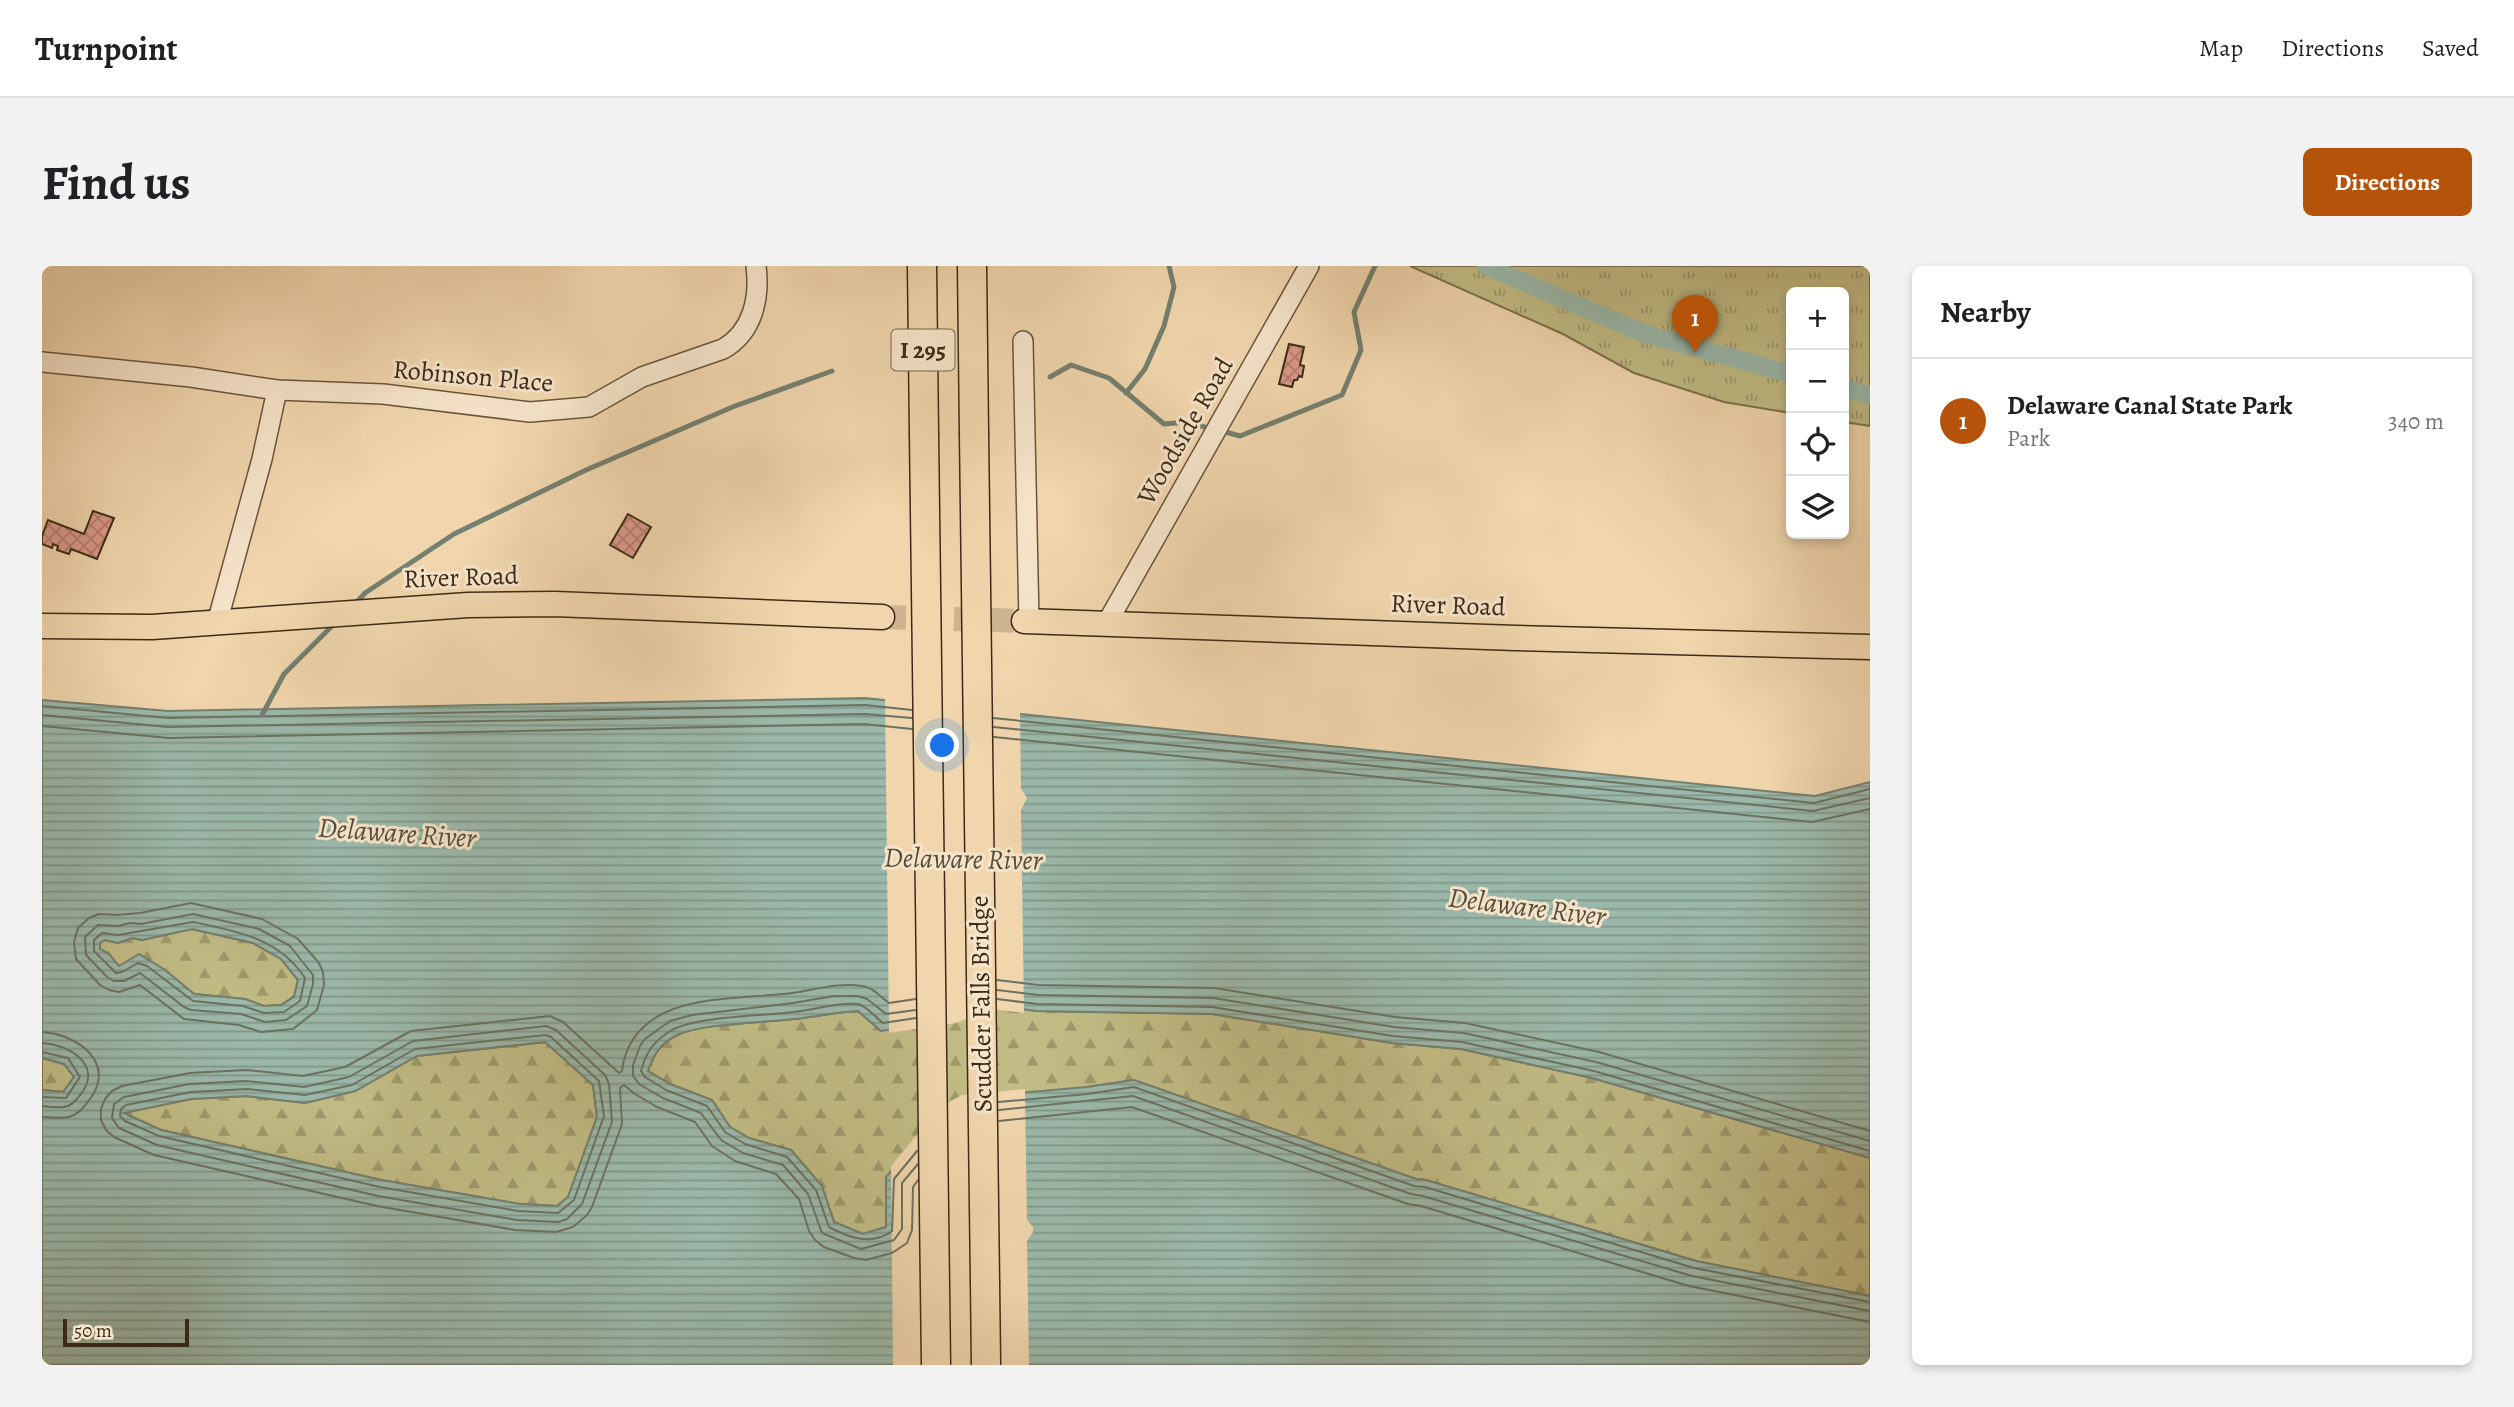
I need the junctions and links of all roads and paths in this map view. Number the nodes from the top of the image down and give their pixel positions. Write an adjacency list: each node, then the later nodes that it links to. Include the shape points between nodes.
1 (756, 266): 7 (street, Robinson Place, via 754,309 742,335 732,344 642,377 589,407 530,412 383,394)
2 (922, 266): 14 (highway, Scudder Falls Bridge / I 295, bridge)
3 (972, 266): 15 (highway, Scudder Falls Bridge / I 295, bridge)
4 (1309, 266): 11 (street, Woodside Road)
5 (1023, 341): 9 (street)
6 (42, 362): 7 (street, Robinson Place)
7 (277, 390): 10 (street)
8 (882, 617): 10 (main road, River Road, via 555,604 468,605)
9 (1026, 621): 11 (main road, River Road)
10 (217, 623): 12 (main road, River Road)
11 (1107, 624): 13 (main road, River Road)
12 (42, 626)
13 (1870, 647)
14 (936, 1365)
15 (986, 1365)

